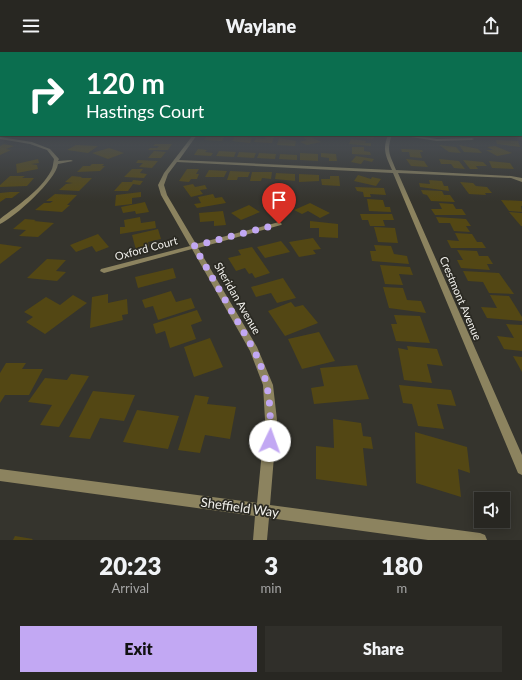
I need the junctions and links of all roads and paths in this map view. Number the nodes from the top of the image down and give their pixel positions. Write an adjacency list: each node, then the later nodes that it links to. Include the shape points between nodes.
1 (54, 156): 6 (street)
2 (180, 156): 5 (street, Sheridan Avenue)
3 (388, 156): 7 (street, Crestmont Avenue)
4 (71, 161): 6 (street)
5 (176, 161): 7 (street); 11 (street, Sheridan Avenue, via 161,185 164,195)
6 (57, 163): 9 (street, via 54,174 42,188)
7 (394, 171): 8 (street); 13 (street, Crestmont Avenue)
8 (521, 179)
9 (0, 222)
10 (279, 224): 11 (street, Oxford Court)
11 (194, 246): 12 (street, Oxford Court); 15 (street, Sheridan Avenue, via 254,350 268,384 271,420)
12 (104, 270)
13 (522, 470)
14 (0, 475): 15 (street, Sheffield Way)
15 (262, 510): 16 (street, Sheridan Avenue); 17 (street, Sheffield Way)
16 (260, 540)
17 (480, 540)

